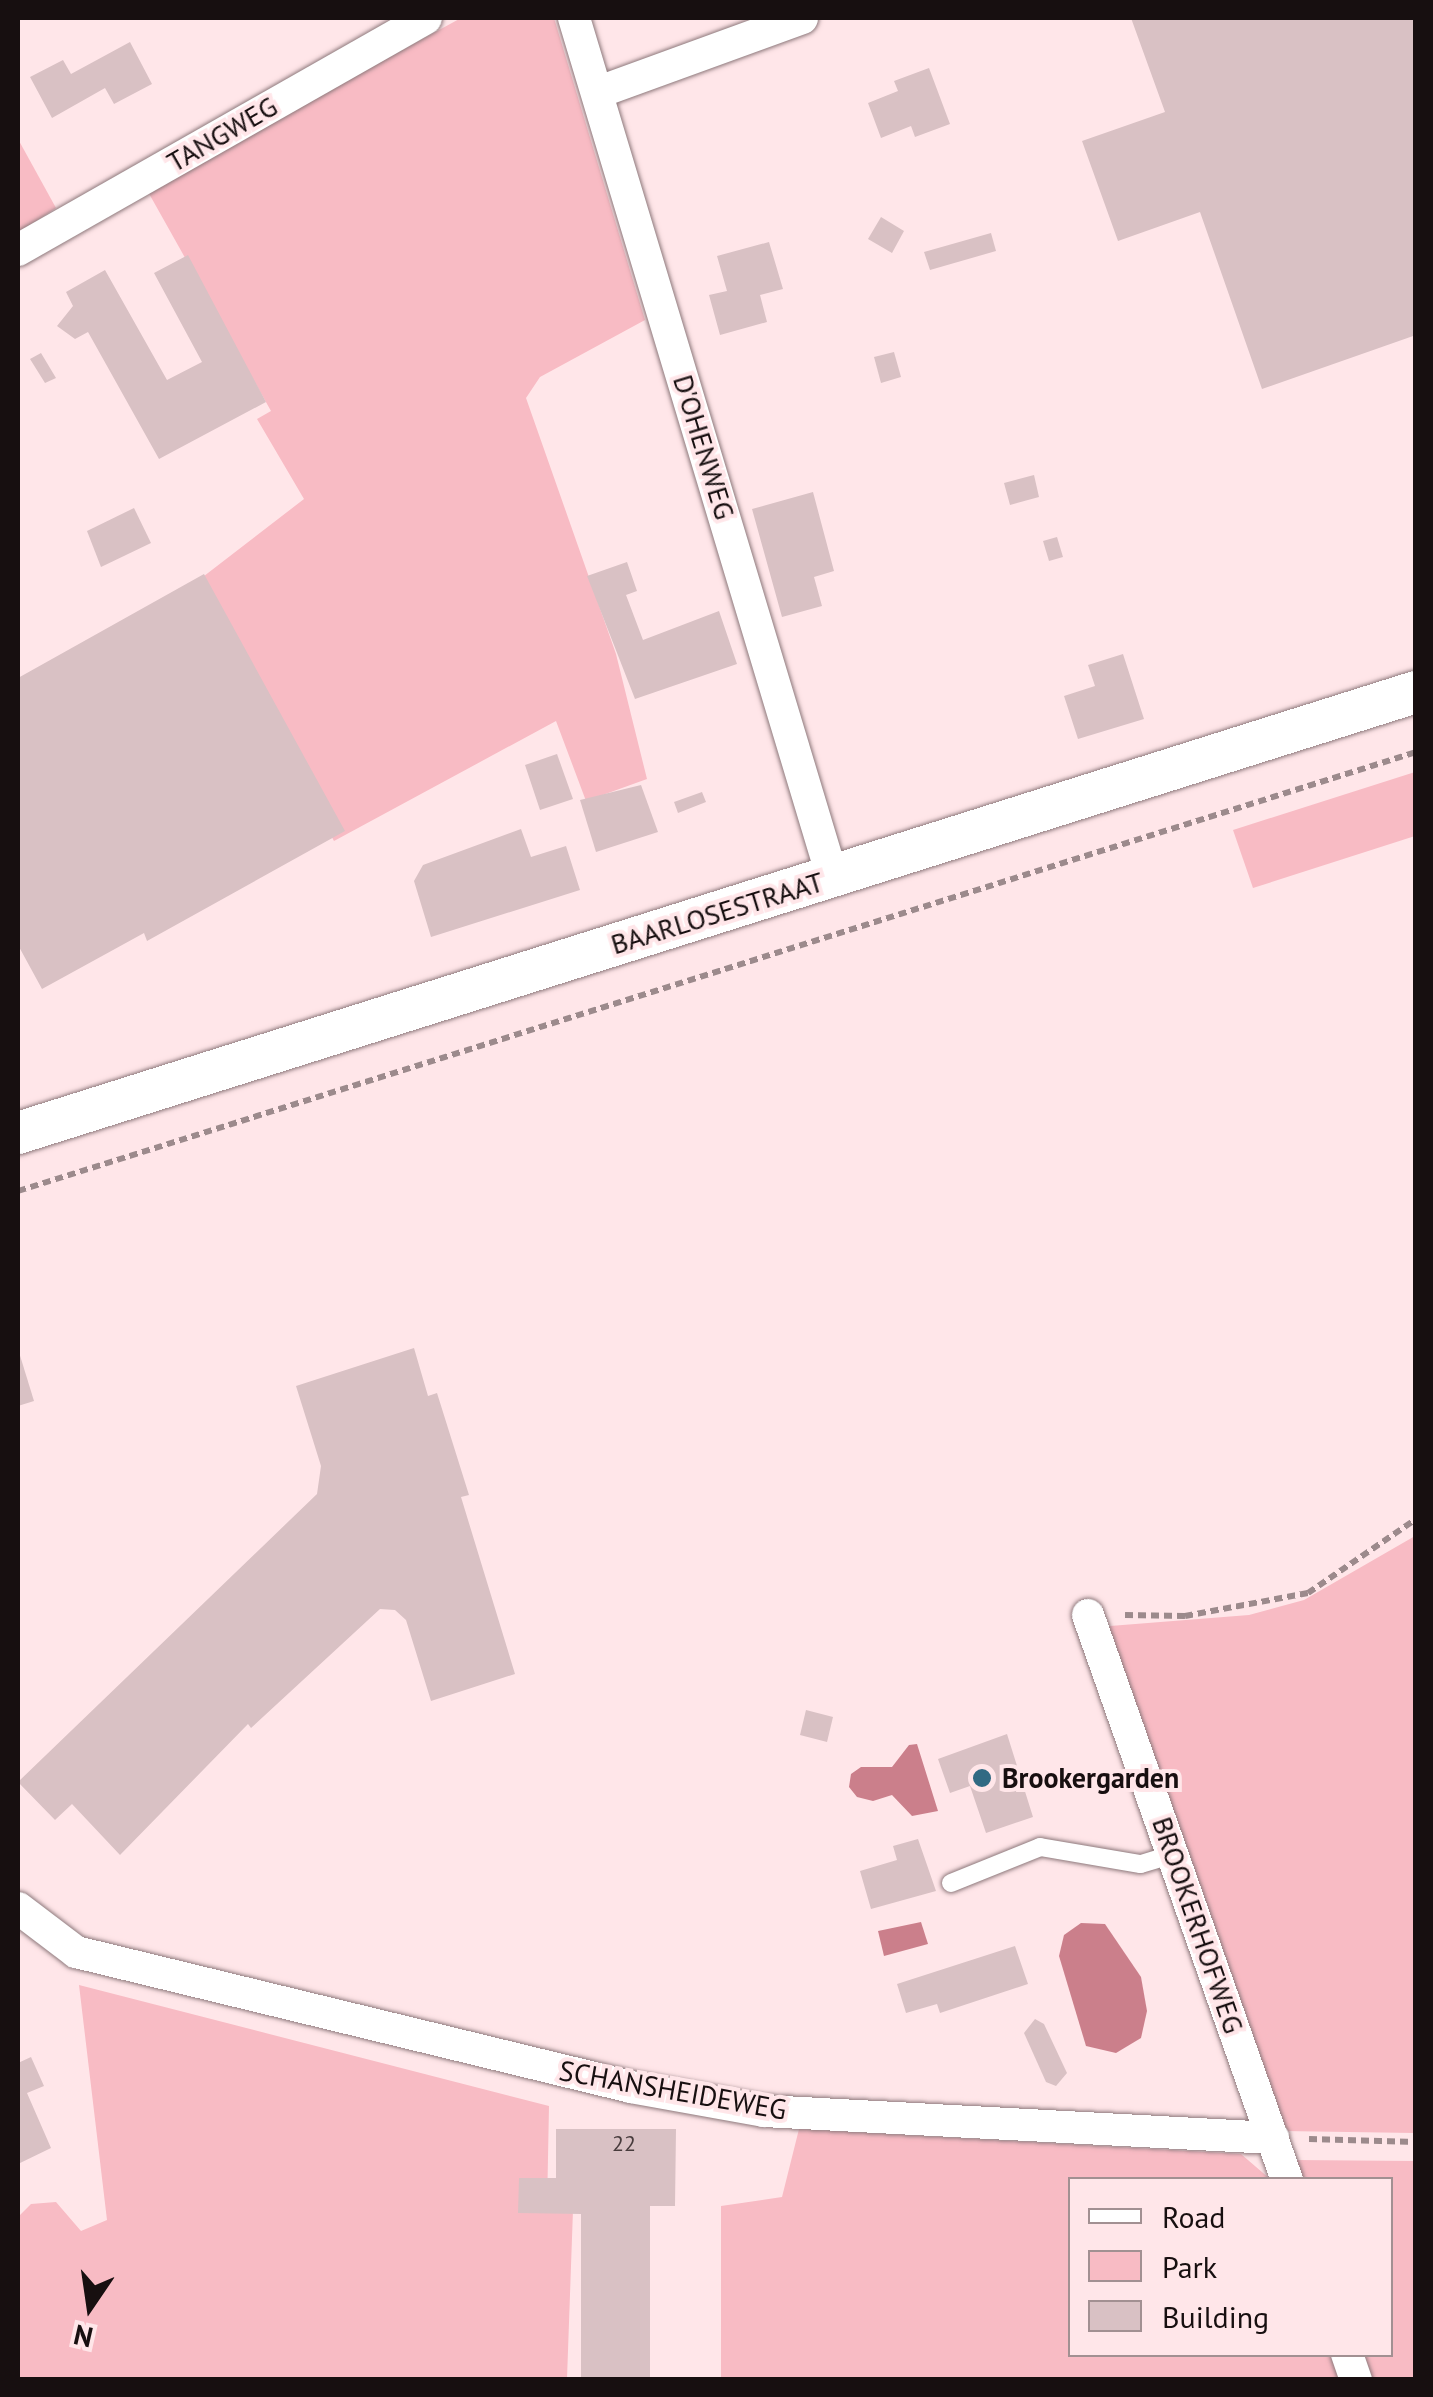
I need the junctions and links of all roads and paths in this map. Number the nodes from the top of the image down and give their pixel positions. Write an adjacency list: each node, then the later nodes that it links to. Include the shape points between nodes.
1 (426, 18): 5 (street, TANGWEG)
2 (574, 18): 4 (street, D'OHENWEG)
3 (802, 18): 4 (street)
4 (599, 92): 8 (street, D'OHENWEG)
5 (18, 250)
6 (1416, 692): 8 (street, BAARLOSESTRAAT)
7 (1416, 752): 10 (path)
8 (832, 876): 9 (street, BAARLOSESTRAAT)
9 (18, 1133)
10 (18, 1192)
11 (1416, 1519): 12 (path, via 1308,1594 1185,1616)
12 (1088, 1615): 13 (street, BROOKERHOFWEG)
13 (1172, 1854): 14 (lane, via 1141,1864 1040,1847); 16 (street, BROOKERHOFWEG)
14 (951, 1883)
15 (18, 1908): 16 (street, SCHANSHEIDEWEG, via 76,1952 764,2112)
16 (1272, 2138): 17 (path); 18 (street, BROOKERHOFWEG)
17 (1416, 2142)
18 (1286, 2177)

